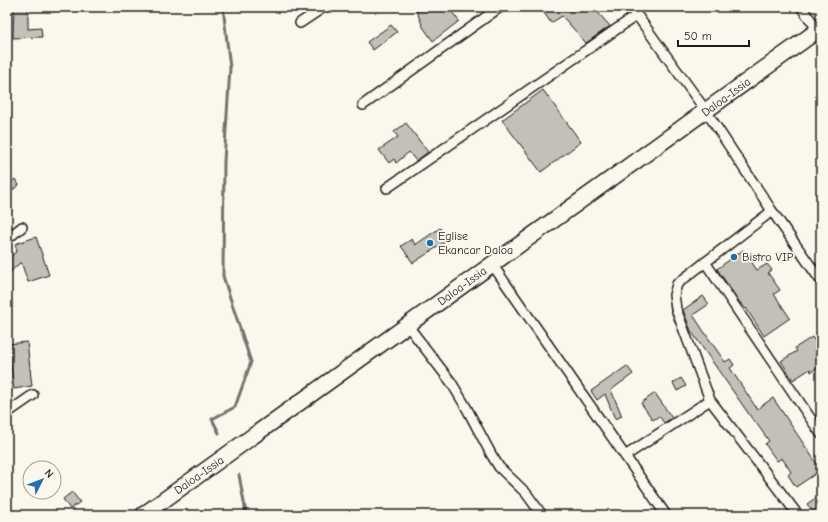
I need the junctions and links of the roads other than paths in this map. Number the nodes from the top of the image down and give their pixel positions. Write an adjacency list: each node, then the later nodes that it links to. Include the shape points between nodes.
1 (324, 7): 5 (street)
2 (500, 7): 7 (street)
3 (800, 7): 6 (street)
4 (634, 11): 8 (street); 9 (street)
5 (300, 22)
6 (820, 29): 8 (main road, Daloa-Issia)
7 (363, 105)
8 (706, 111): 10 (street); 14 (main road, Daloa-Issia)
9 (387, 188)
10 (772, 211): 13 (street); 15 (street)
11 (22, 227): 12 (street)
12 (7, 239)
13 (705, 262): 18 (street, via 677,284 674,295 676,309); 20 (street)
14 (492, 264): 16 (main road, Daloa-Issia); 21 (street)
15 (821, 281)
16 (408, 326): 22 (main road, Daloa-Issia); 23 (street, via 451,382 500,467 526,493)
17 (33, 395): 19 (street)
18 (710, 400): 21 (street); 25 (street)
19 (7, 413)
20 (821, 434)
21 (625, 456): 24 (street)
22 (142, 515)
23 (542, 515)
24 (666, 515)
25 (798, 515)

